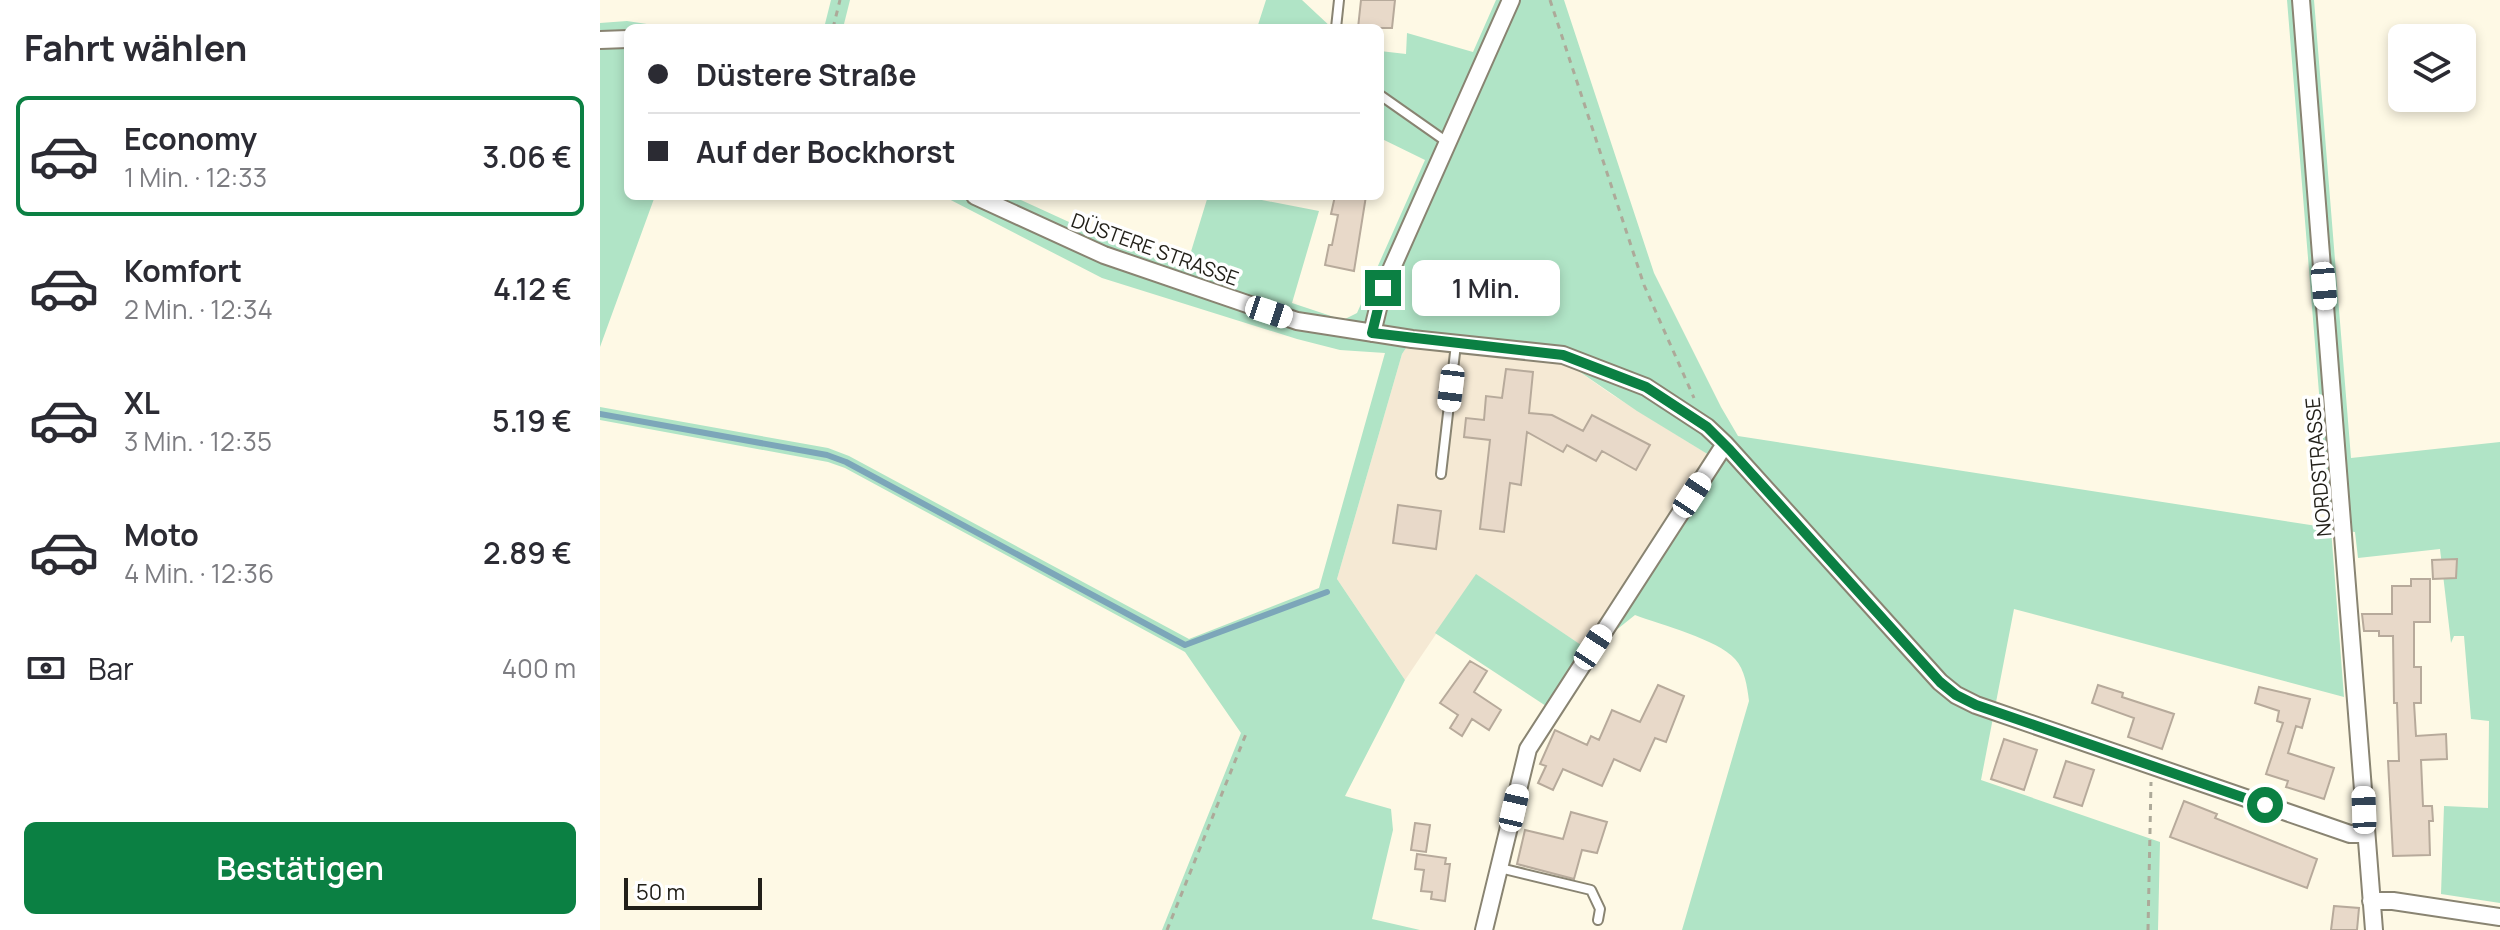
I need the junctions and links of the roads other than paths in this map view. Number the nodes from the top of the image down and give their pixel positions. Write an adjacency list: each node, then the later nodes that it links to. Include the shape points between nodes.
1 (1339, 0): 4 (lane)
2 (1511, 0): 8 (street)
3 (2301, 0): 14 (street, NORDSTRASSE)
4 (1336, 24)
5 (624, 39): 6 (street)
6 (600, 40)
7 (1384, 98): 8 (lane)
8 (1447, 142): 10 (street, via 1383,288)
9 (984, 200): 10 (street, DÜSTERE STRASSE, via 1104,255 1184,284 1297,321)
10 (1372, 333): 11 (street, DÜSTERE STRASSE)
11 (1456, 344): 12 (street, DÜSTERE STRASSE, via 1563,355 1646,387); 13 (lane)
12 (1725, 444): 14 (street, DÜSTERE STRASSE, via 1956,695 2350,834); 15 (street, via 1528,749)
13 (1441, 474)
14 (2365, 834): 16 (street, NORDSTRASSE)
15 (1500, 868): 18 (lane, via 1591,890 1600,909); 19 (street)
16 (2371, 901): 17 (street); 20 (street, NORDSTRASSE)
17 (2500, 917)
18 (1598, 920)
19 (1484, 930)
20 (2374, 930)

